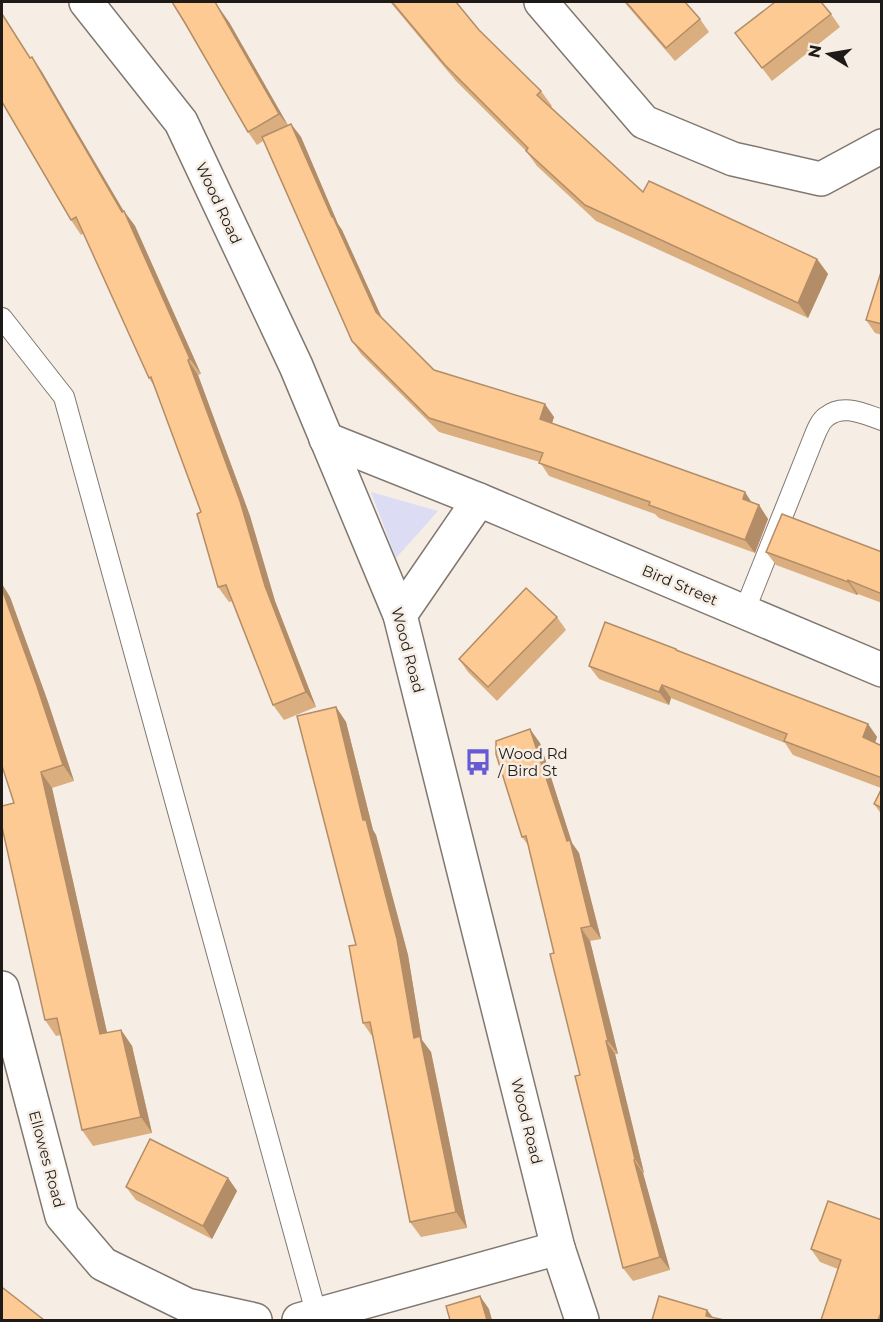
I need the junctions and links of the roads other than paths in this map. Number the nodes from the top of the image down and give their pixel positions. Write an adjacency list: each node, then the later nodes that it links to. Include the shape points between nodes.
1 (86, 2): 6 (street, Wood Road, via 181,122 296,366)
2 (541, 2): 3 (street, via 644,122 733,159 821,179)
3 (882, 146)
4 (2, 318): 13 (lane, via 64,397)
5 (882, 420): 8 (lane, via 850,409 824,417)
6 (326, 439): 7 (street, Bird Street); 9 (street, Wood Road)
7 (479, 500): 8 (street, Bird Street); 9 (street)
8 (744, 612): 10 (street, Bird Street)
9 (400, 615): 12 (street, Wood Road)
10 (882, 670)
11 (2, 988): 14 (street, Ellowes Road, via 62,1216 103,1263 187,1305)
12 (558, 1248): 13 (street); 15 (street, Wood Road)
13 (308, 1318)
14 (255, 1320)
15 (582, 1320)

